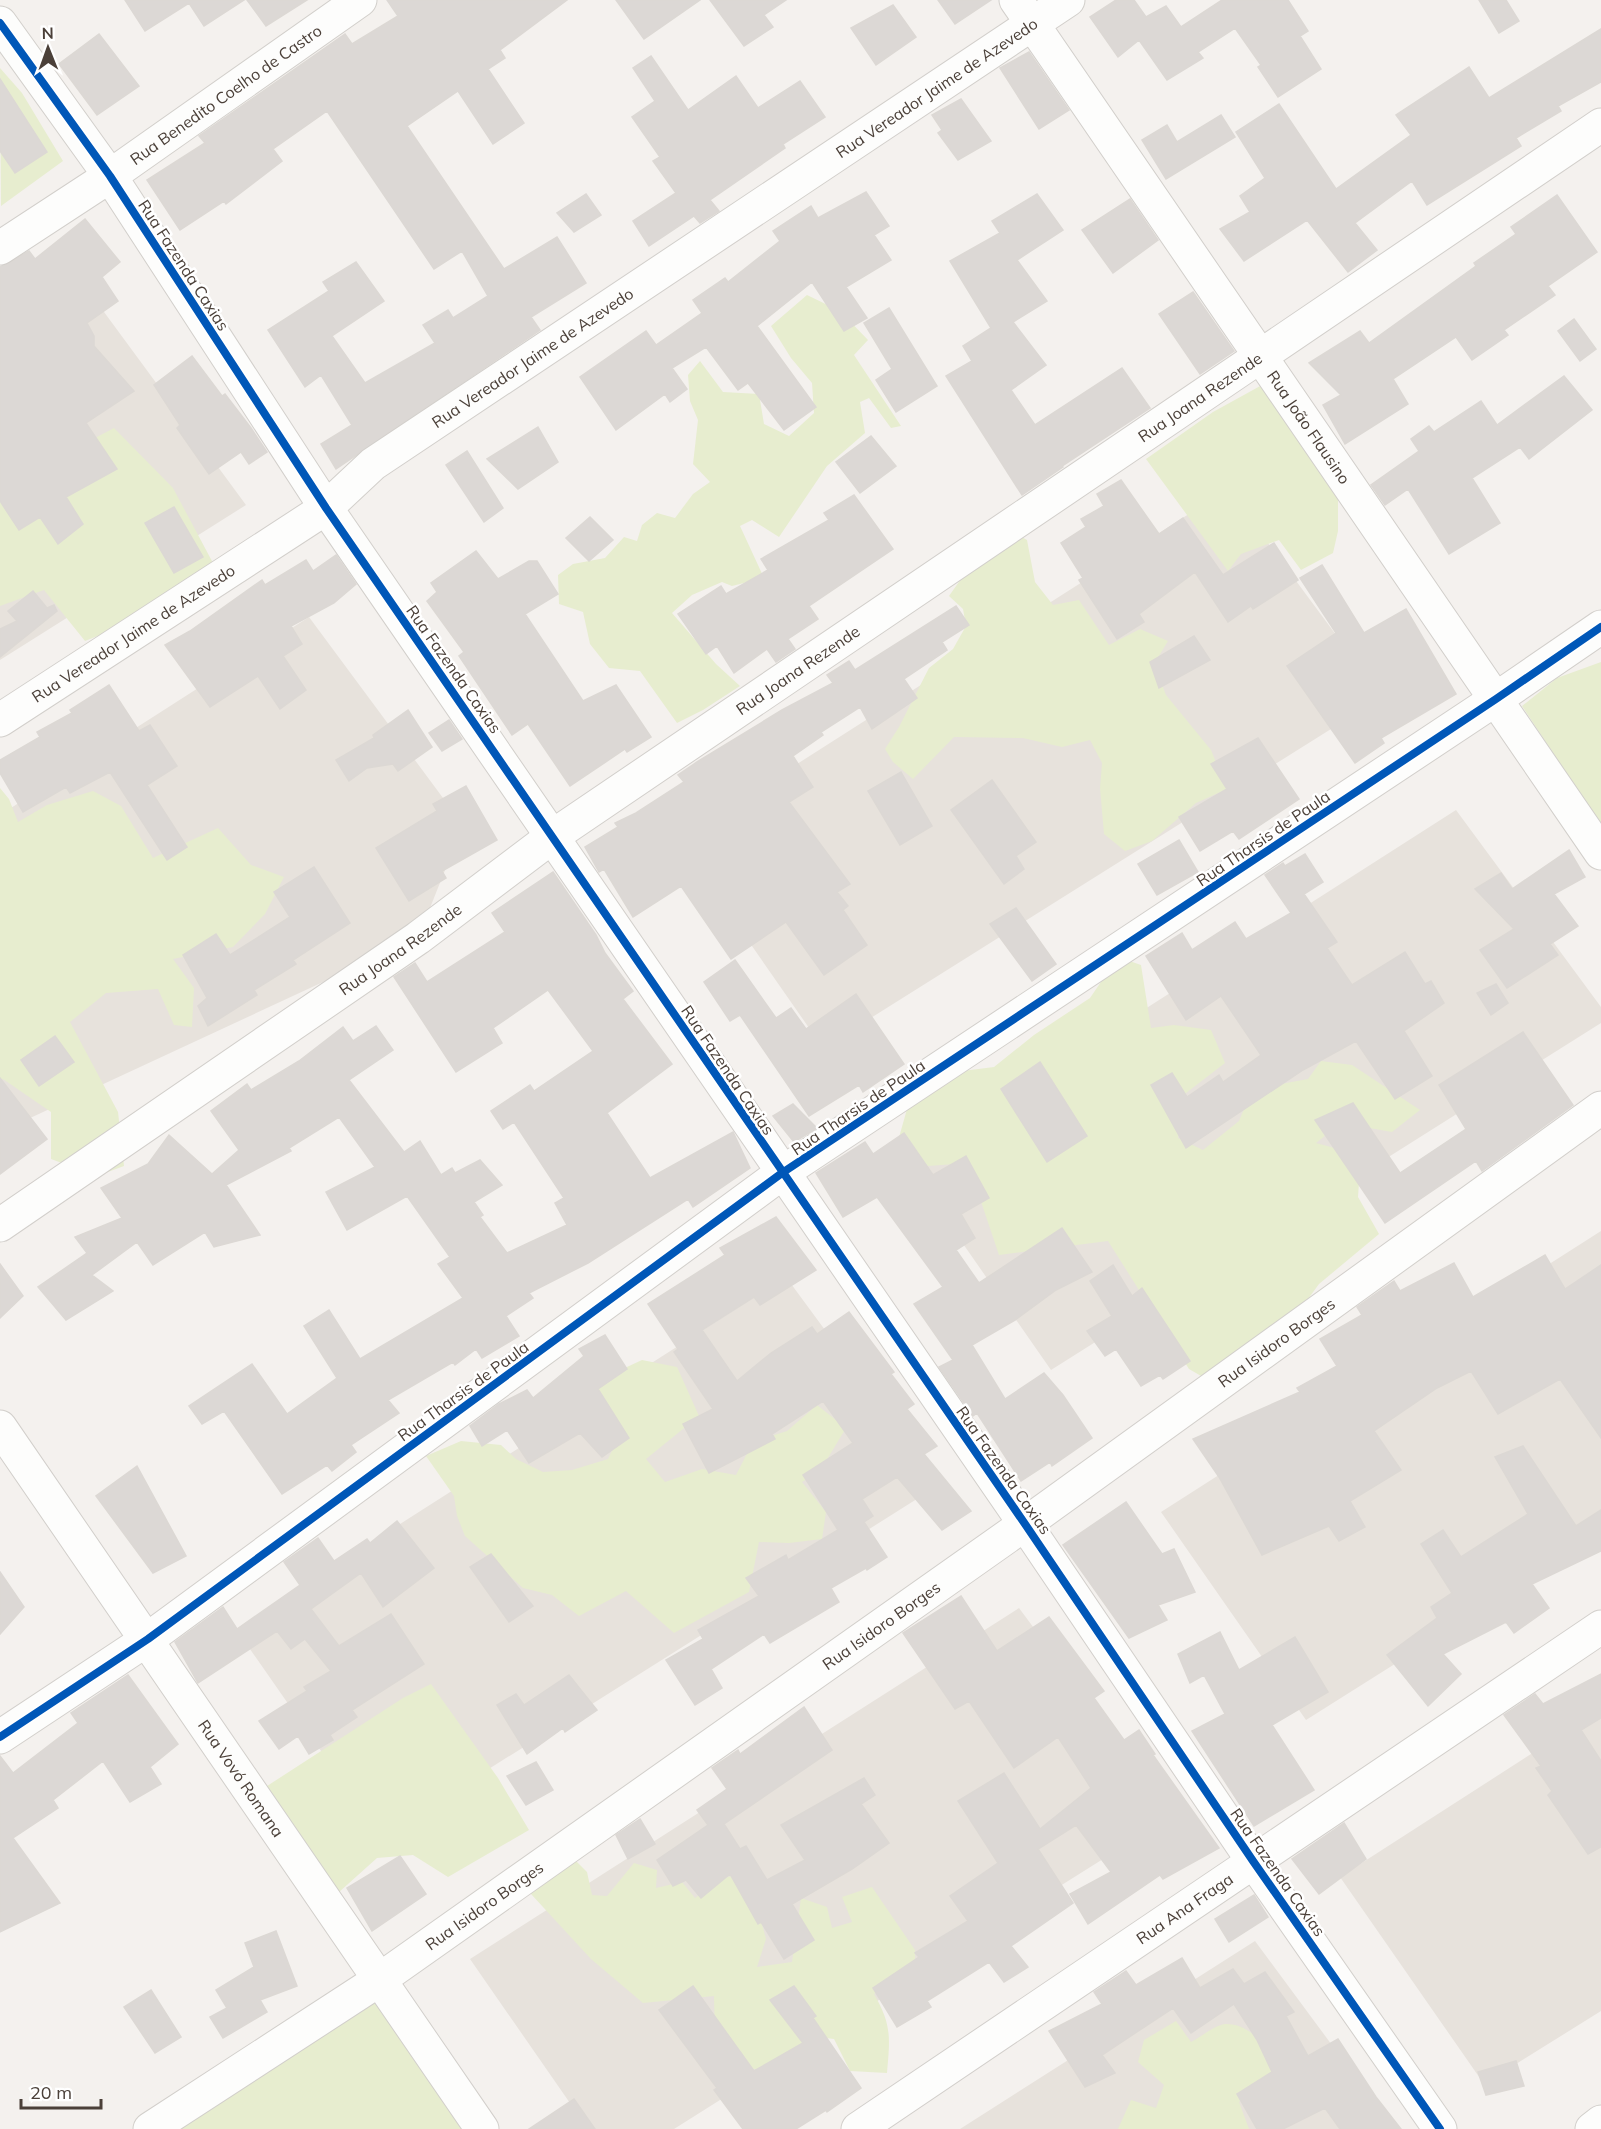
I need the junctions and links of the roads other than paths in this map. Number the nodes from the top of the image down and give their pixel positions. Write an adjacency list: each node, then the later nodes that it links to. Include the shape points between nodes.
1 (360, 0): 6 (street, Rua Benedito Coelho de Castro)
2 (1068, 0): 3 (street, Rua Vereador Jaime de Azevedo)
3 (1025, 12): 8 (street, Rua João Flausino); 9 (street, Rua Vereador Jaime de Azevedo, via 373,464)
4 (0, 23): 6 (street, Rua Fazenda Caxias)
5 (1601, 125): 8 (street, Rua Joana Rezende)
6 (110, 176): 7 (street, Rua Benedito Coelho de Castro); 9 (street, Rua Fazenda Caxias)
7 (0, 248)
8 (1260, 357): 11 (street, Rua João Flausino); 13 (street, Rua Joana Rezende)
9 (326, 508): 12 (street, Rua Vereador Jaime de Azevedo); 13 (street, Rua Fazenda Caxias)
10 (1601, 627): 11 (street, Rua Tharsis de Paula)
11 (1496, 699): 14 (street, Rua João Flausino); 16 (street, Rua Tharsis de Paula)
12 (0, 720)
13 (553, 836): 16 (street, Rua Fazenda Caxias); 17 (street, Rua Joana Rezende, via 418,938)
14 (1601, 853)
15 (1601, 1108): 19 (street, Rua Isidoro Borges)
16 (782, 1173): 19 (street, Rua Fazenda Caxias); 21 (street, Rua Tharsis de Paula)
17 (0, 1225)
18 (0, 1427): 21 (street, Rua Vovó Romana)
19 (1025, 1524): 23 (street, Rua Fazenda Caxias); 24 (street, Rua Isidoro Borges)
20 (1601, 1627): 23 (street, Rua Ana Fraga)
21 (148, 1639): 22 (street, Rua Tharsis de Paula); 24 (street, Rua Vovó Romana)
22 (0, 1737)
23 (1253, 1861): 28 (street, Rua Ana Fraga); 29 (street, Rua Fazenda Caxias)
24 (379, 1980): 26 (street, Rua Isidoro Borges); 27 (street, Rua Vovó Romana)
25 (1601, 2122): 30 (street)
26 (150, 2129)
27 (482, 2129)
28 (858, 2129)
29 (1440, 2129)
30 (1592, 2129)

